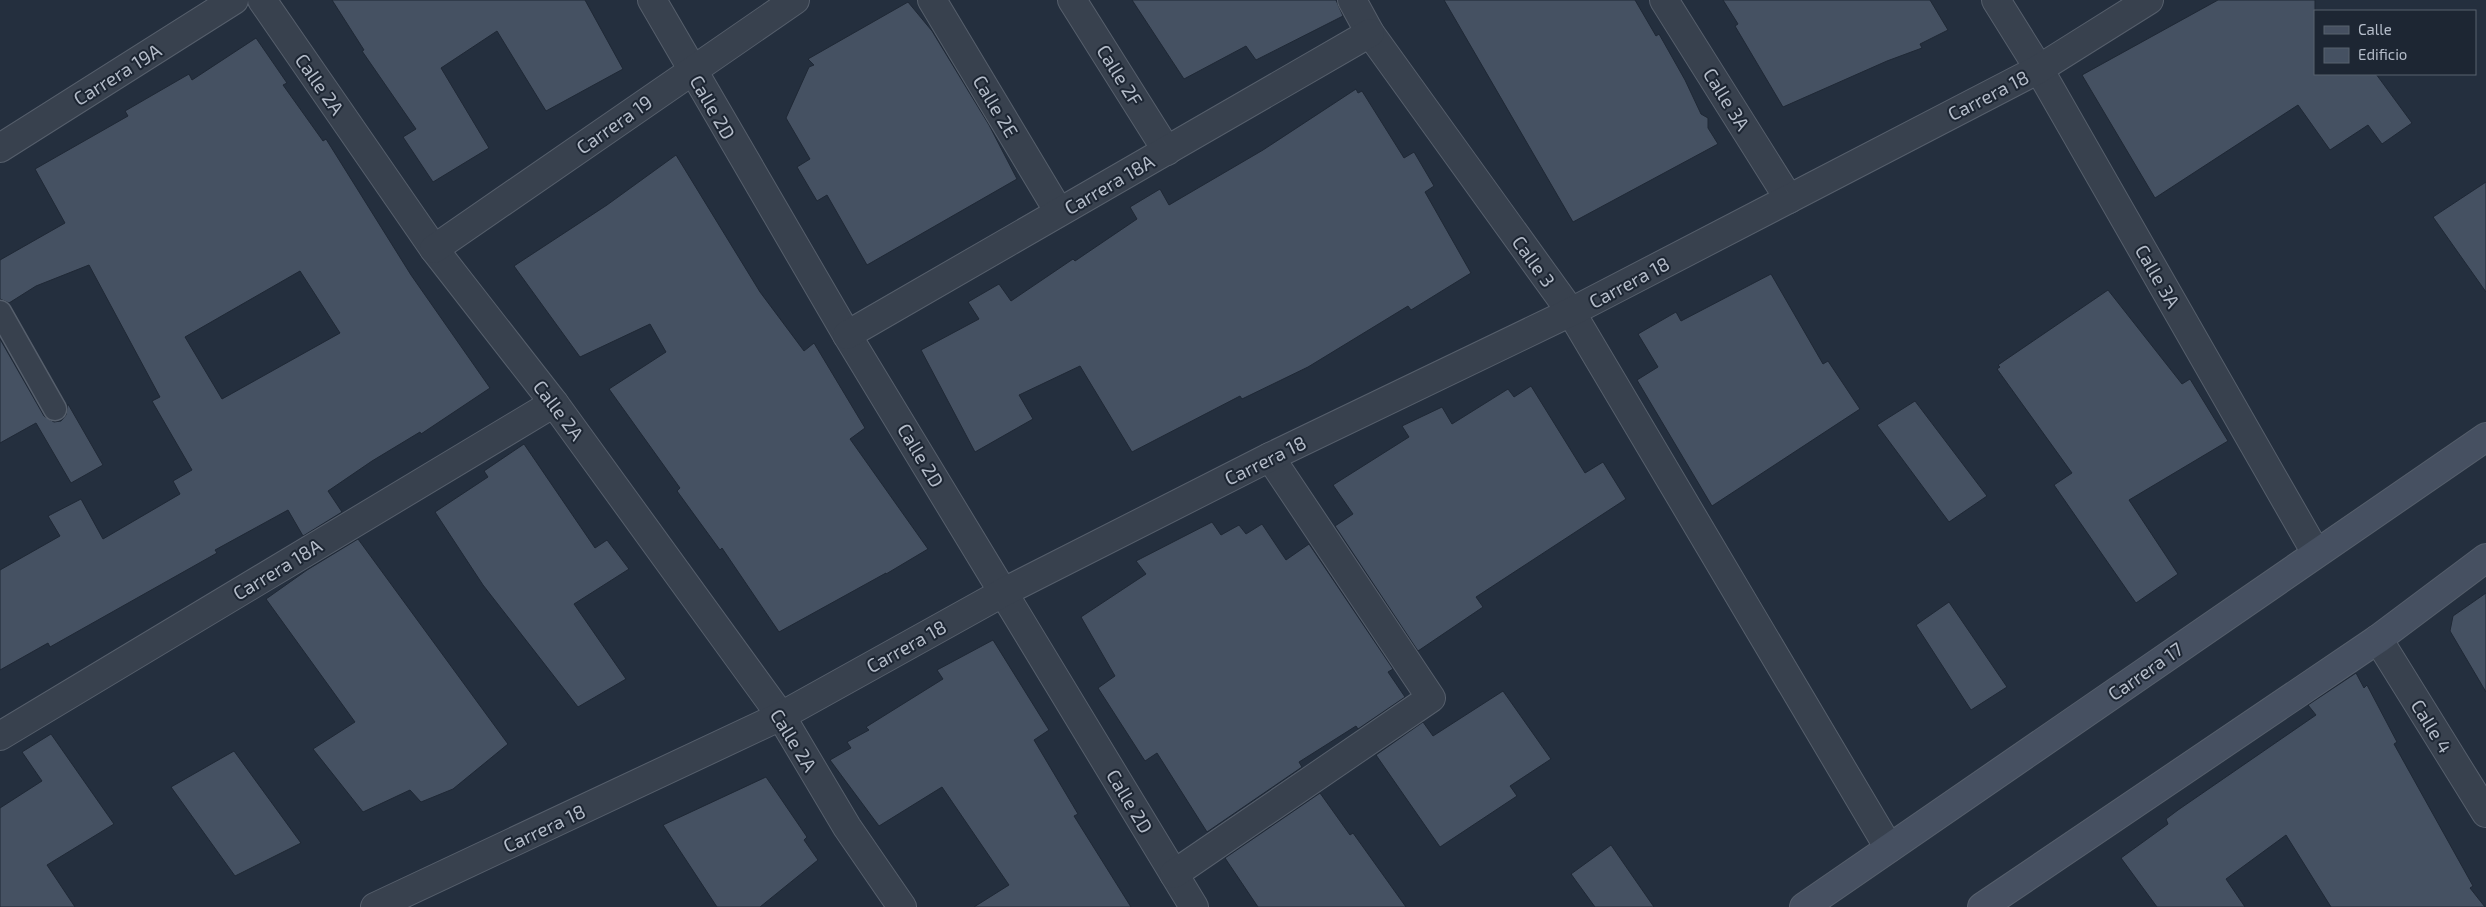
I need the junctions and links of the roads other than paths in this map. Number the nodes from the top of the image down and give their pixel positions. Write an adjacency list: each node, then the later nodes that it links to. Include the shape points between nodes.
1 (234, 0): 14 (street, Carrera 19A)
2 (262, 0): 18 (street, Calle 2A)
3 (652, 0): 13 (street, Calle 2D)
4 (795, 0): 13 (street, Carrera 19)
5 (932, 0): 17 (street, Calle 2E)
6 (1072, 0): 15 (street, Calle 2F)
7 (1352, 0): 11 (street, Calle 3)
8 (1664, 0): 16 (street, Calle 3A)
9 (1996, 0): 12 (street, Calle 3A)
10 (2148, 0): 12 (street, Carrera 18)
11 (1370, 33): 15 (street, Carrera 18A); 20 (street, Calle 3)
12 (2039, 68): 16 (street, Carrera 18); 26 (street, Calle 3A)
13 (692, 70): 18 (street, Carrera 19); 21 (street, Calle 2D)
14 (0, 148)
15 (1167, 151): 17 (street, Carrera 18A)
16 (1789, 199): 20 (street, Carrera 18)
17 (1060, 212): 21 (street, Carrera 18A)
18 (434, 249): 22 (street, Calle 2A)
19 (0, 312): 23 (lane)
20 (1571, 312): 25 (street, Carrera 18); 33 (street, Calle 3)
21 (847, 335): 28 (street, Calle 2D)
22 (554, 403): 30 (street, Calle 2A); 31 (street, Carrera 18A)
23 (55, 409)
24 (2486, 437): 26 (street, Carrera 17)
25 (1270, 457): 28 (street, Carrera 18); 34 (street, via 1430,698)
26 (2316, 553): 33 (street, Carrera 17)
27 (2486, 558): 29 (street)
28 (1004, 592): 30 (street, Carrera 18); 34 (street, Calle 2D)
29 (2378, 639): 32 (street, Calle 4); 39 (street)
30 (781, 716): 35 (street, Carrera 18); 36 (street, Calle 2A, via 847,827)
31 (0, 736)
32 (2486, 813)
33 (1889, 848): 38 (street, Carrera 17)
34 (1174, 874): 37 (street, Calle 2D)
35 (375, 907)
36 (902, 907)
37 (1194, 907)
38 (1804, 907)
39 (1982, 907)

